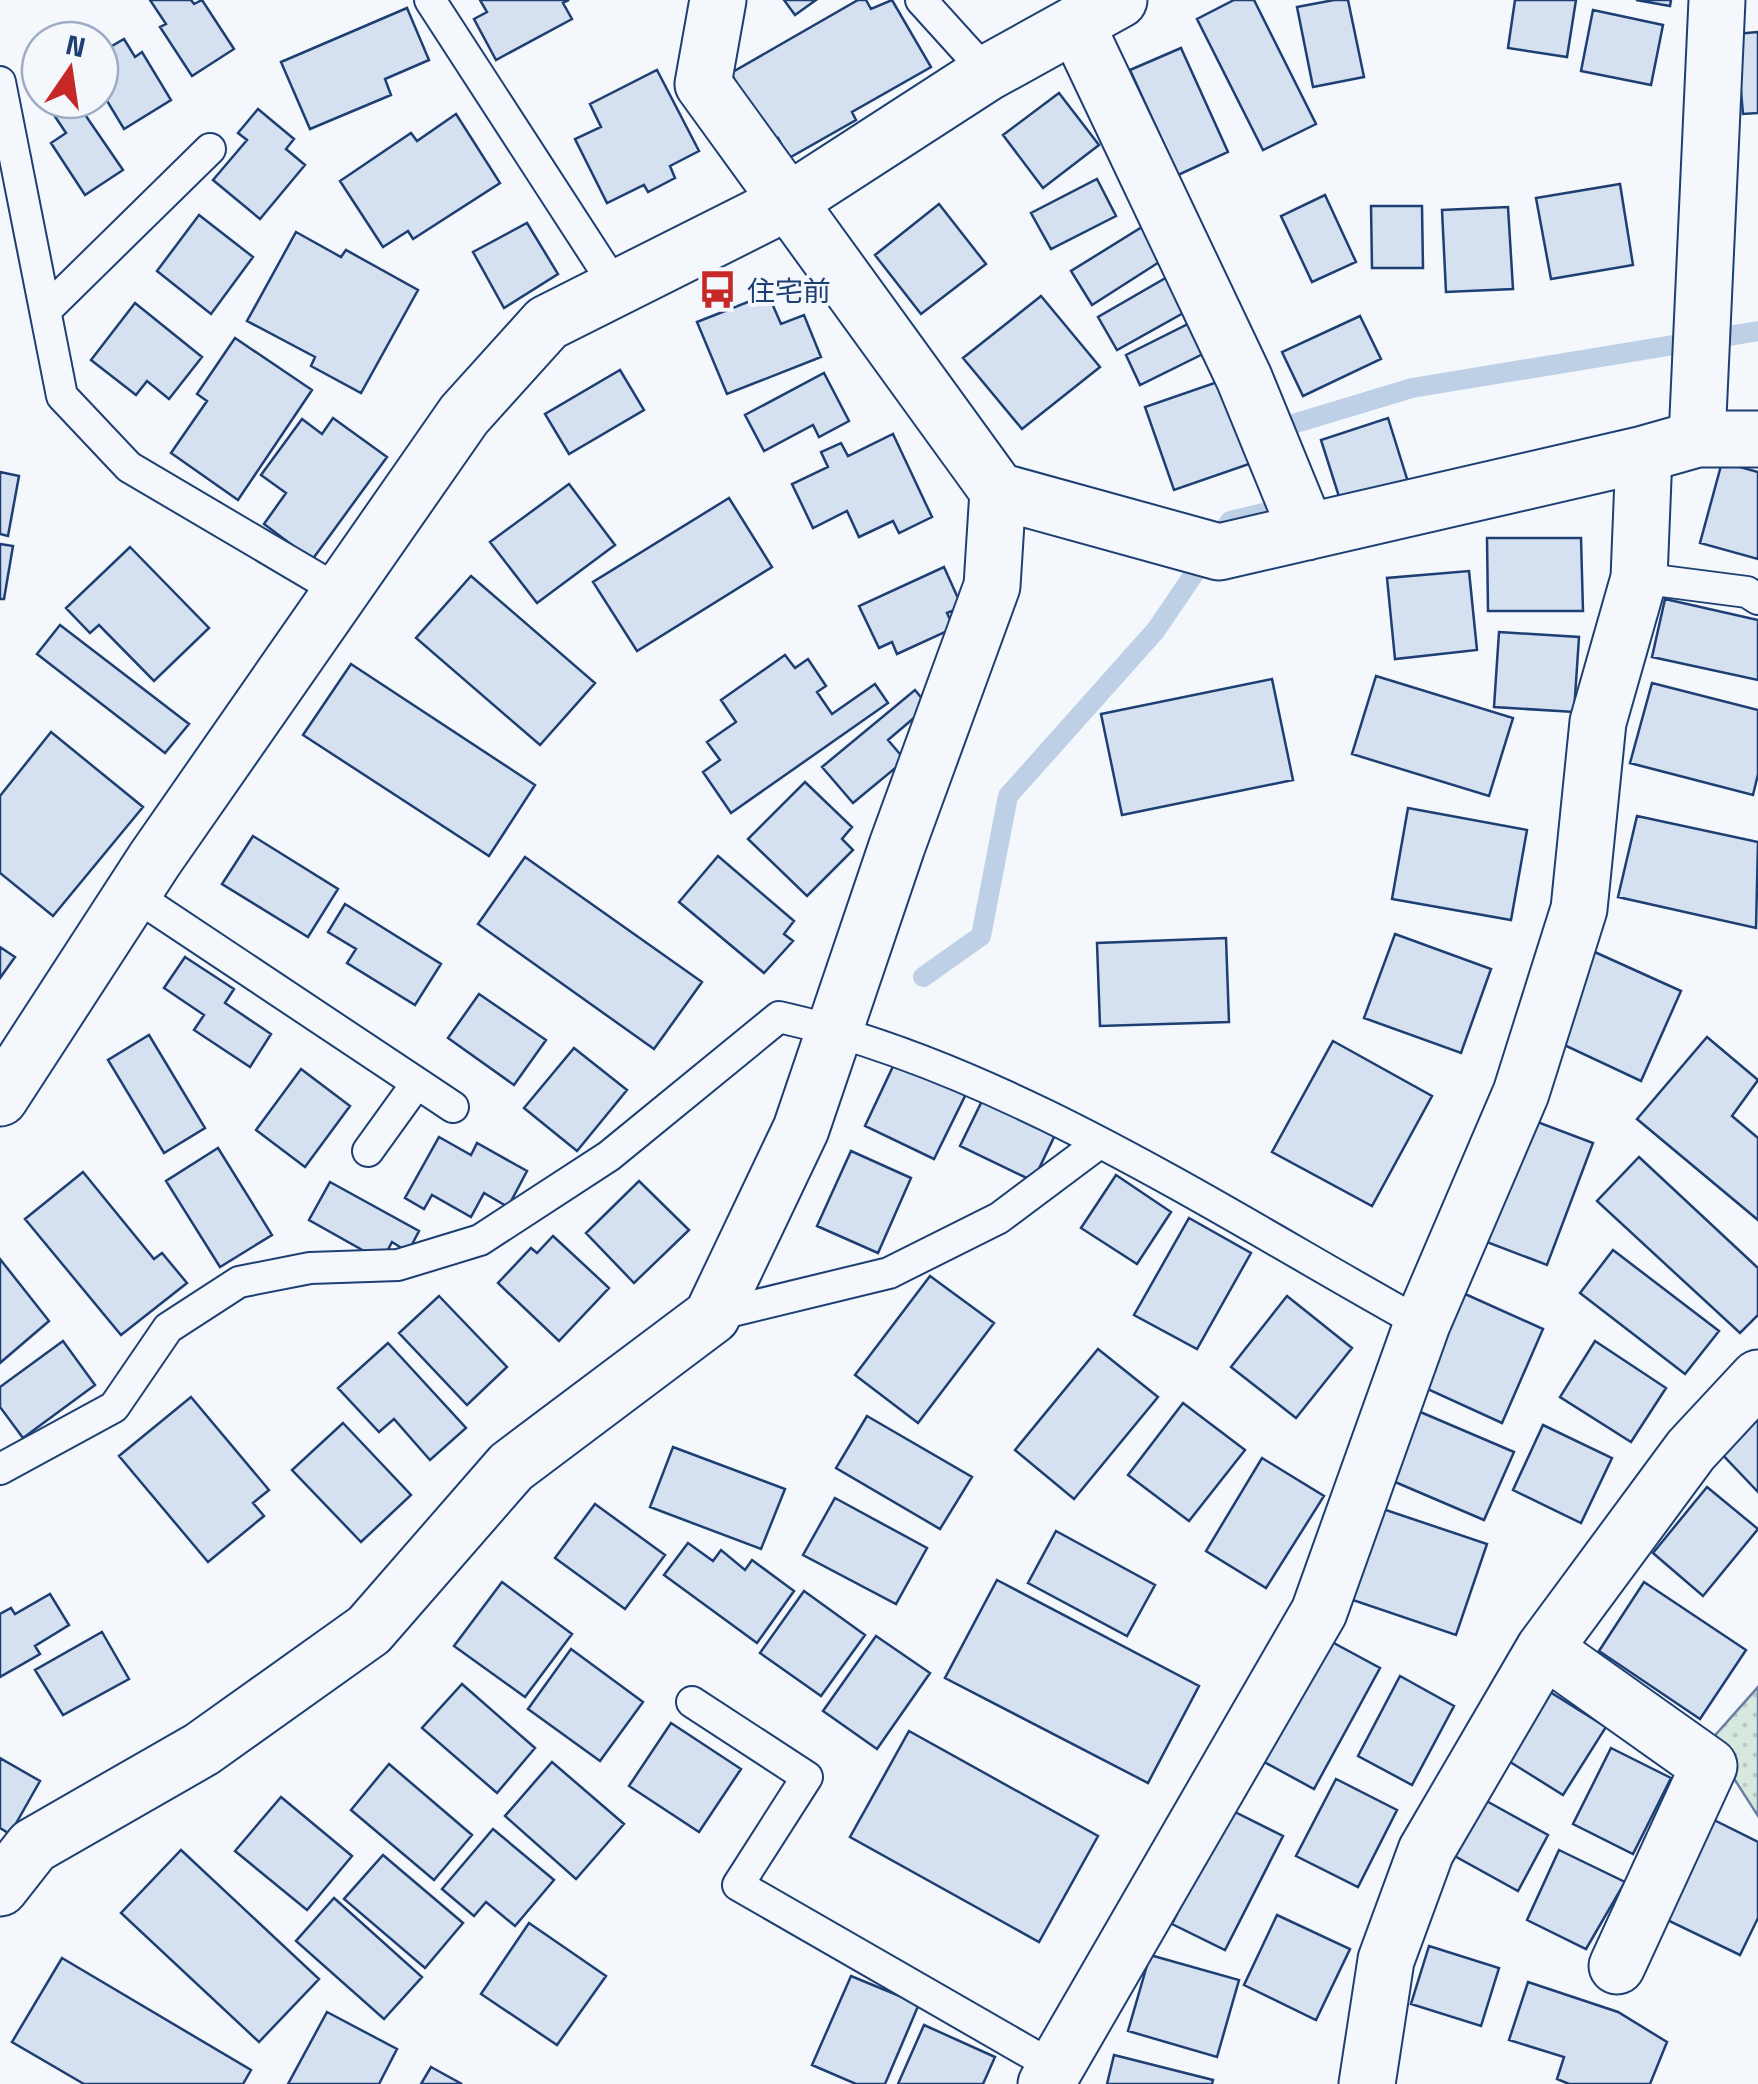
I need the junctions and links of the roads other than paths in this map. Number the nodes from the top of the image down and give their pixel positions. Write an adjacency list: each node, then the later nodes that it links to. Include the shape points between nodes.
1 (430, 0): 10 (lane)
2 (718, 0): 9 (street, via 703,84)
3 (921, 0): 6 (lane)
4 (1716, 0): 12 (street)
5 (1098, 12): 6 (street); 16 (street)
6 (987, 73): 9 (street)
7 (0, 82): 11 (lane)
8 (210, 148): 11 (lane)
9 (786, 203): 10 (street); 15 (street)
10 (616, 288): 18 (street, via 547,323 535,336 464,415)
11 (46, 310): 18 (lane, via 62,396 129,467)
12 (1697, 439): 13 (street); 14 (street)
13 (1758, 439)
14 (1644, 454): 16 (street); 17 (street)
15 (998, 491): 16 (street, via 1219,552); 21 (street, via 992,586)
16 (1306, 532)
17 (1639, 578): 19 (lane); 28 (street, via 1598,722 1579,909 1521,1092)
18 (341, 592): 20 (street)
19 (1758, 599)
20 (133, 894): 22 (lane); 23 (street)
21 (836, 1028): 25 (lane, via 942,1068); 27 (street, via 801,1129); 30 (lane, via 779,1017 609,1156 480,1240 398,1265 310,1268 240,1282 168,1328 114,1406)
22 (417, 1084): 24 (lane); 26 (lane)
23 (0, 1098)
24 (454, 1107)
25 (1098, 1144): 27 (lane, via 999,1218 889,1273); 28 (lane)
26 (368, 1152)
27 (712, 1316): 33 (street, via 511,1467 369,1630 202,1749 33,1846)
28 (1422, 1324): 35 (street, via 1319,1612)
29 (1758, 1378): 31 (street, via 1690,1450)
30 (0, 1468)
31 (1544, 1649): 34 (street, via 1709,1766); 36 (street, via 1426,1852 1386,1960)
32 (692, 1702): 35 (lane, via 807,1776 738,1885)
33 (0, 1888)
34 (1617, 1966)
35 (1051, 2076)
36 (1366, 2084)

